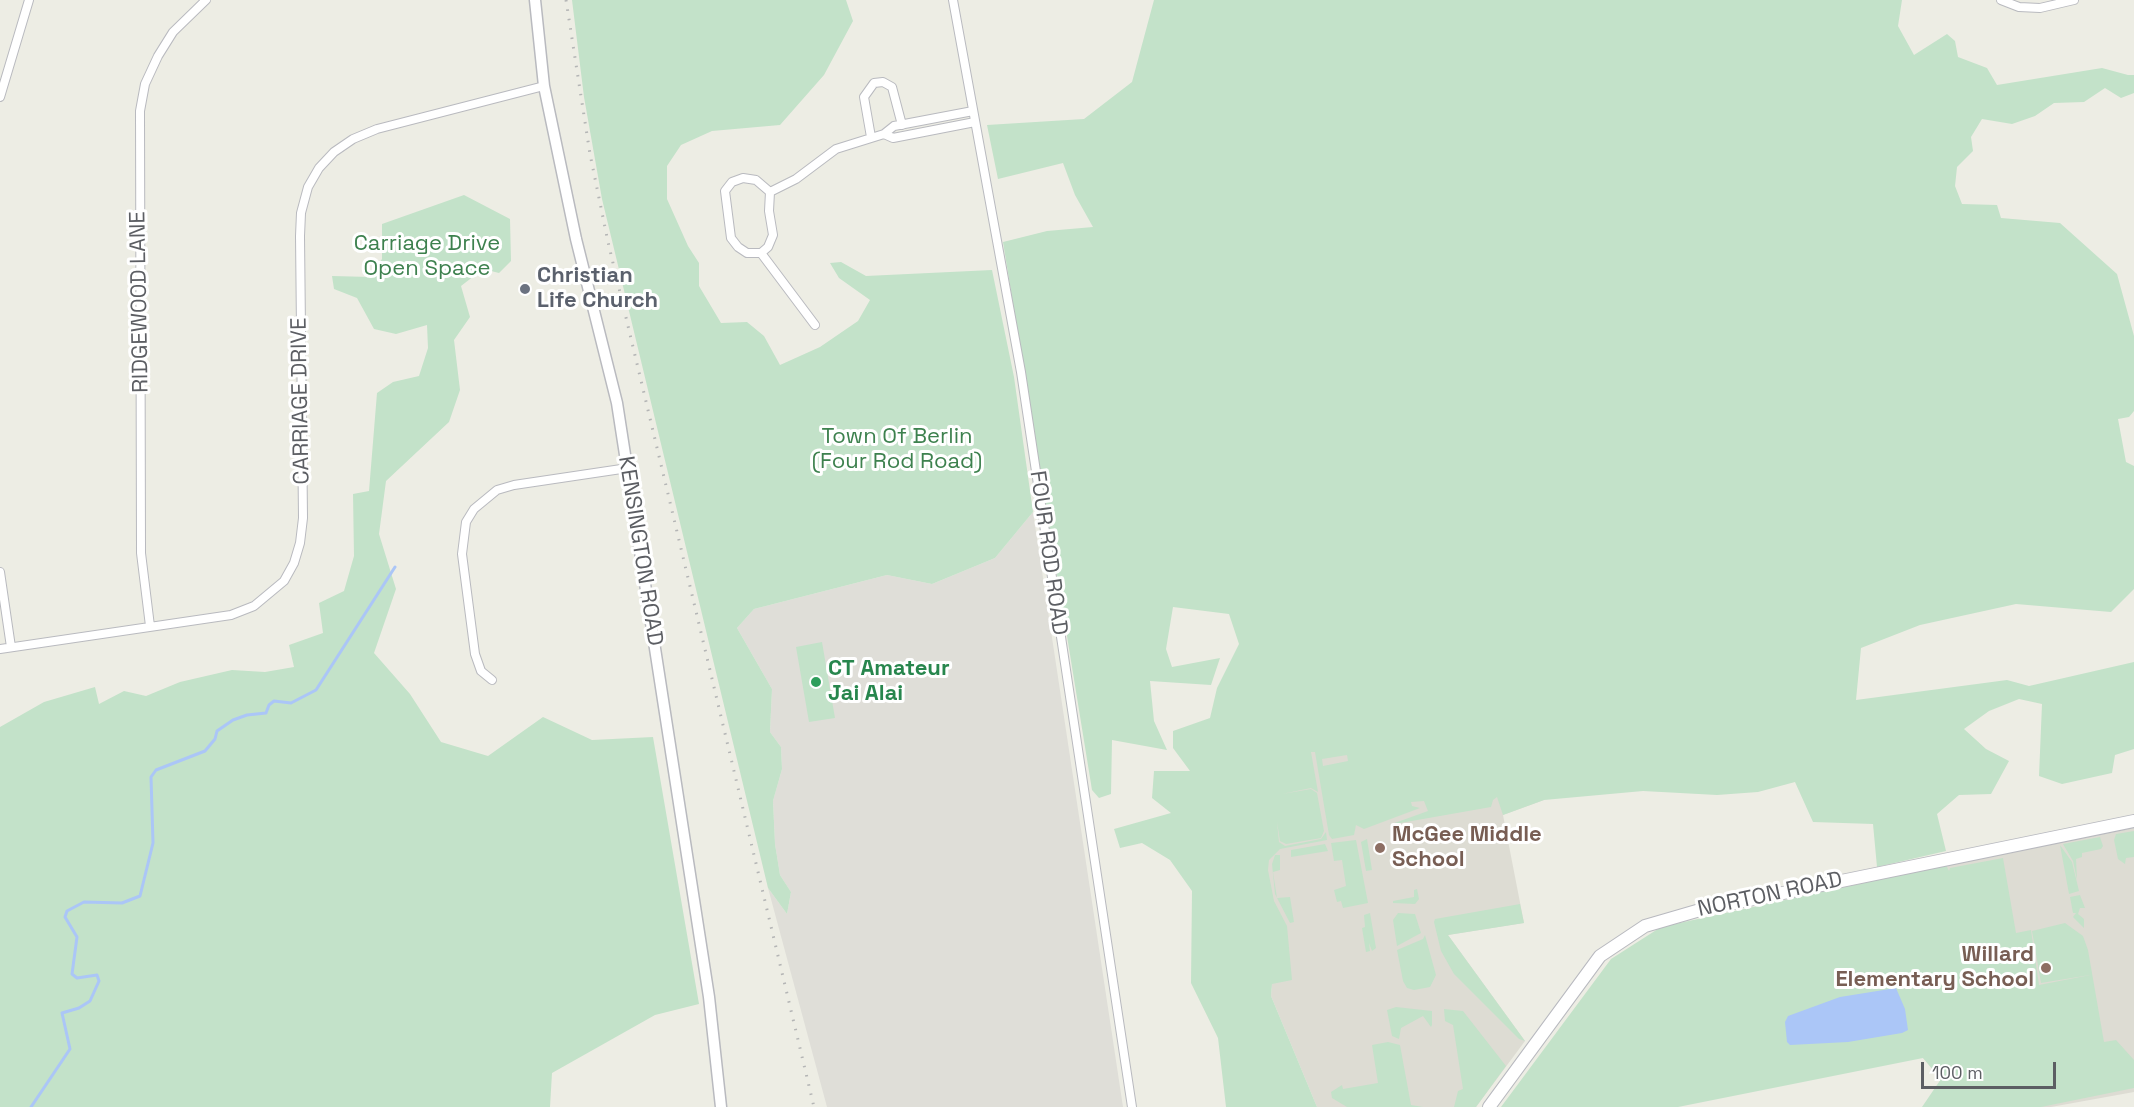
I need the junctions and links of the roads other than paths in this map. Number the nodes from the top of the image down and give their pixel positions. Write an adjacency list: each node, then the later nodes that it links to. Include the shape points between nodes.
1 (29, 0): 8 (street)
2 (206, 0): 19 (street, RIDGEWOOD LANE, via 173,32 158,56 145,84 140,111 141,553)
3 (535, 0): 7 (street, KENSINGTON ROAD)
4 (952, 0): 9 (street, FOUR ROD ROAD)
5 (2001, 0): 6 (street, via 2019,7 2040,8)
6 (2074, 0)
7 (544, 86): 17 (street, KENSINGTON ROAD, via 576,239 617,403); 19 (street, CARRIAGE DRIVE, via 377,129 353,139 319,168 308,188 300,236 303,518 294,563 284,581 254,606 231,615)
8 (0, 97)
9 (973, 111): 10 (street, FOUR ROD ROAD); 11 (street)
10 (975, 122): 12 (street, via 893,138); 25 (street, FOUR ROD ROAD, via 1021,372)
11 (902, 125): 12 (street); 13 (street, via 892,87 874,83 864,97)
12 (884, 134): 13 (street)
13 (871, 137): 14 (street, via 836,149)
14 (770, 192): 15 (street, via 773,235); 15 (street, via 756,180 743,178 732,182 725,191 731,238 747,253)
15 (761, 253): 16 (street)
16 (815, 325)
17 (628, 468): 22 (street, via 514,485 497,490 474,509 466,522 462,554 475,654 481,671); 24 (street, KENSINGTON ROAD, via 709,998)
18 (0, 572): 20 (street)
19 (150, 626): 20 (street, CARRIAGE DRIVE)
20 (11, 647): 21 (street, CARRIAGE DRIVE)
21 (0, 649)
22 (492, 680)
23 (2134, 821): 26 (main road, NORTON ROAD, via 1700,910 1645,926 1599,956)
24 (721, 1107)
25 (1132, 1107)
26 (1489, 1107)

